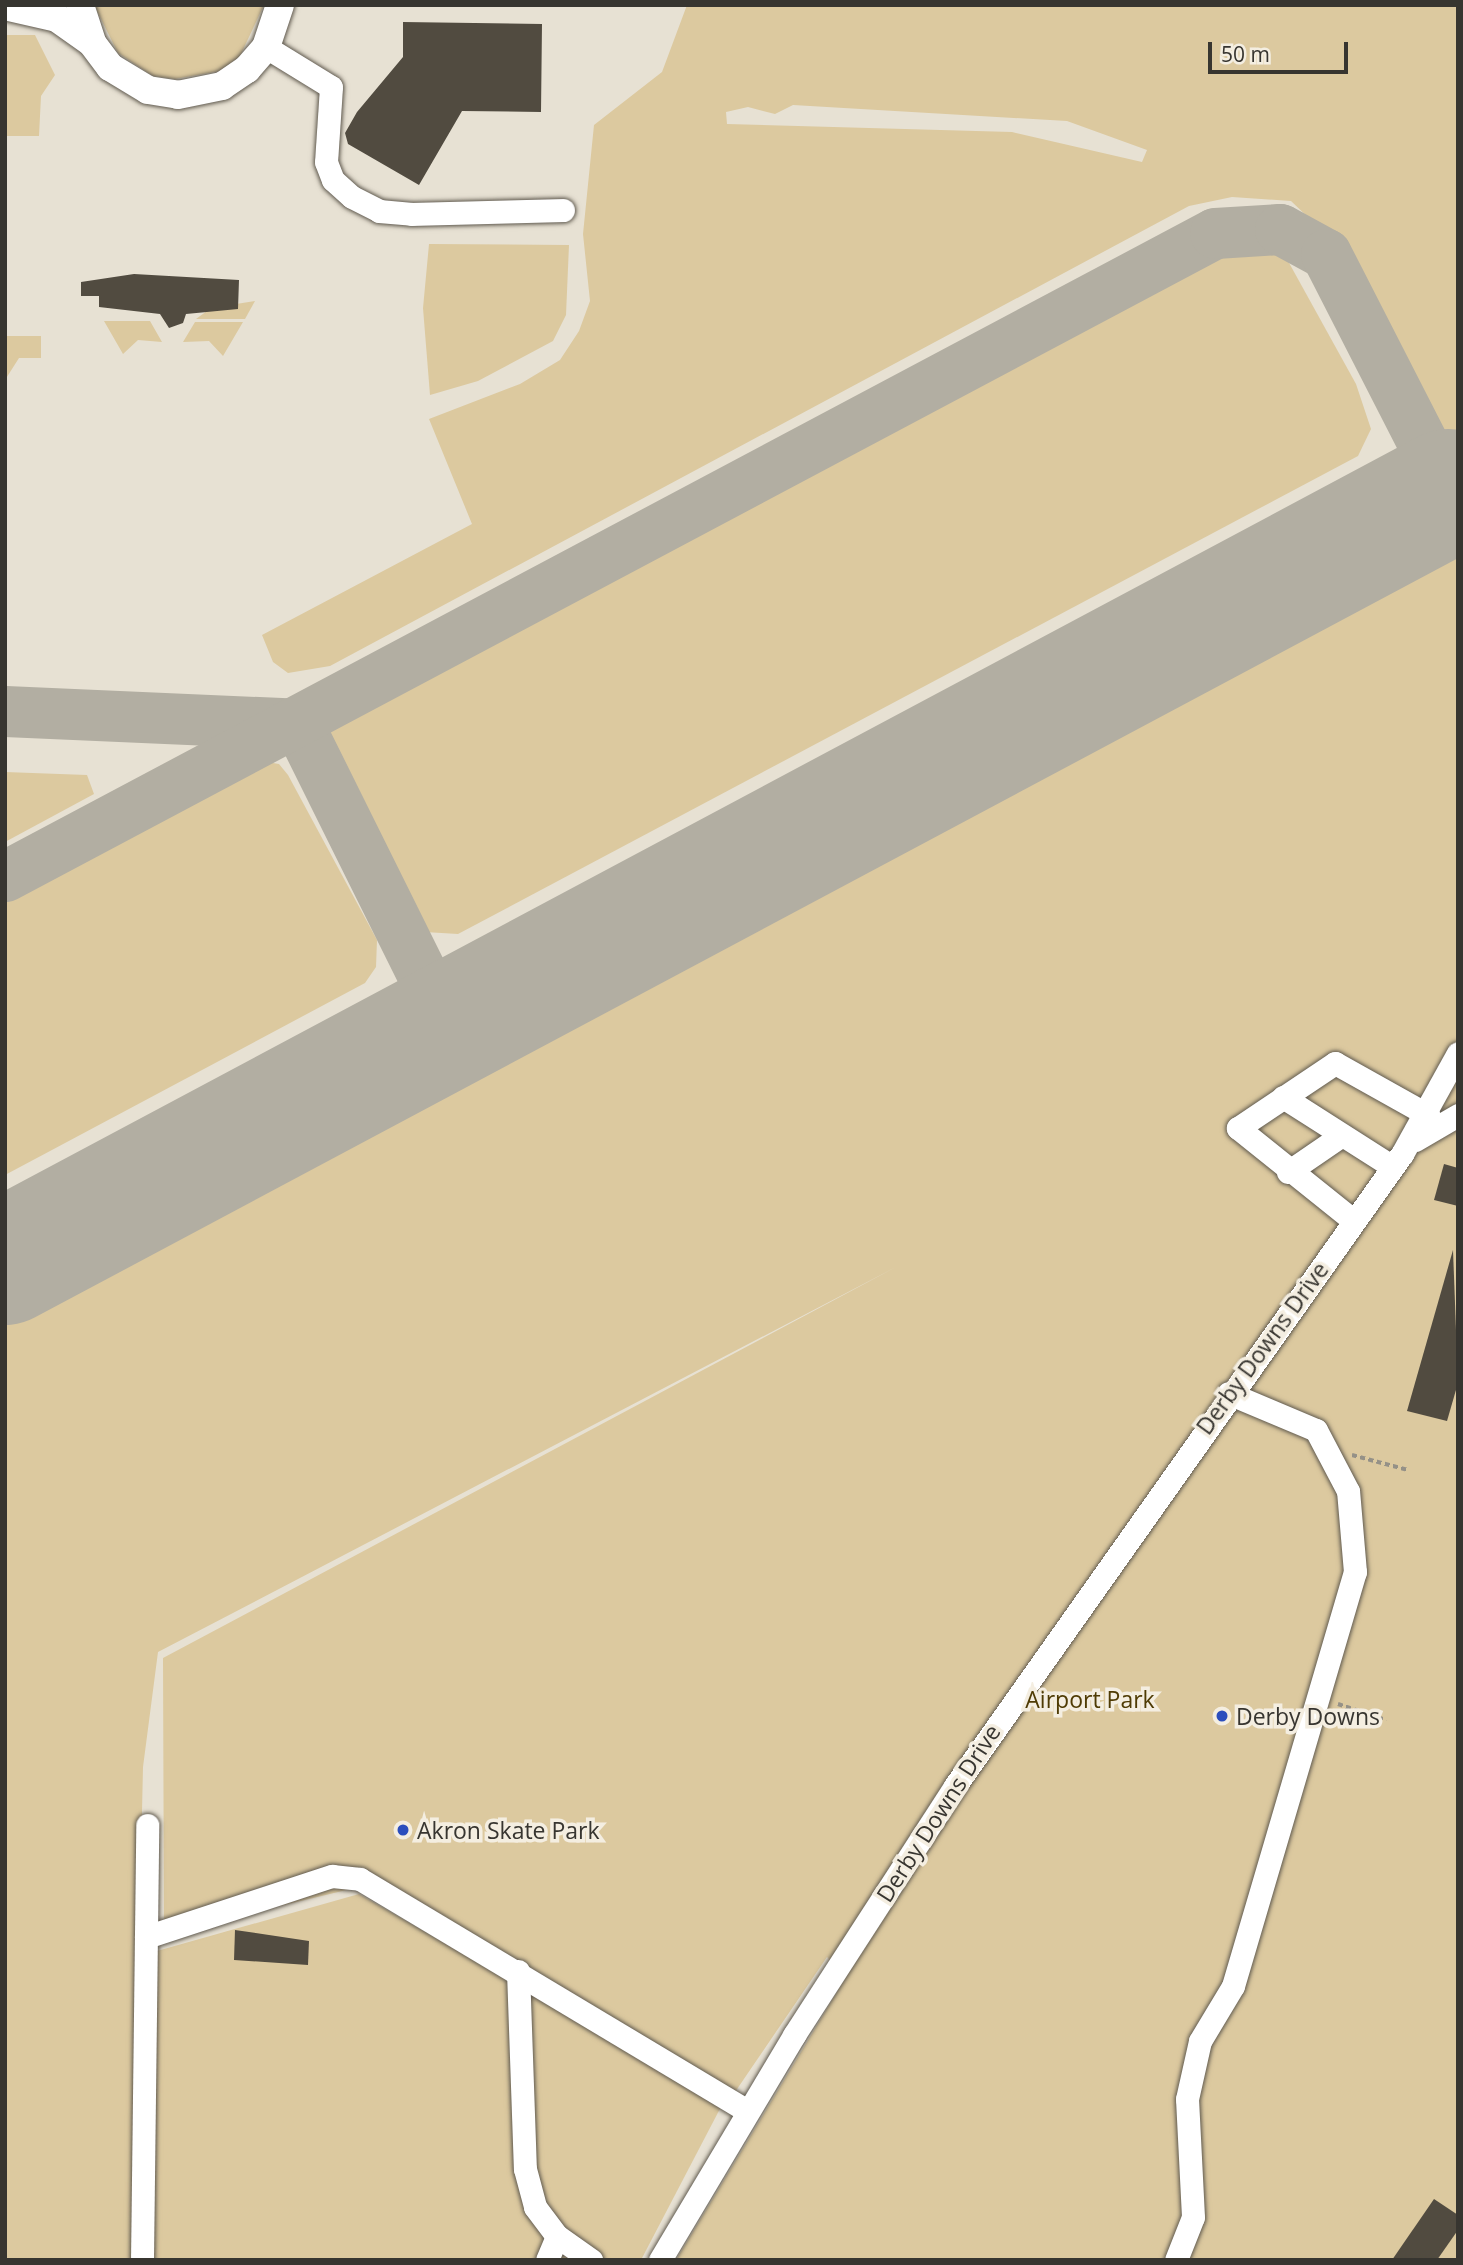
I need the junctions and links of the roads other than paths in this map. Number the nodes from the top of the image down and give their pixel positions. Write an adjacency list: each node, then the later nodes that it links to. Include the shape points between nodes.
1 (79, 5): 4 (main road)
2 (5, 6): 4 (main road, via 57,18)
3 (282, 8): 5 (main road)
4 (92, 43): 5 (main road, via 122,76 178,94 235,78)
5 (266, 47): 6 (street, via 331,87 326,162 352,197 379,211 412,214)
6 (563, 210)
7 (1458, 1053): 9 (street, Derby Downs Drive)
8 (1283, 1097): 9 (street, via 1335,1063); 11 (street); 14 (street, via 1238,1128)
9 (1428, 1115): 12 (street, Derby Downs Drive)
10 (1458, 1115): 12 (street, Derby Downs Drive)
11 (1342, 1135): 13 (street); 14 (street)
12 (1410, 1143): 13 (street, Derby Downs Drive)
13 (1393, 1167): 15 (street, Derby Downs Drive)
14 (1288, 1172): 15 (street)
15 (1354, 1221): 16 (street, Derby Downs Drive)
16 (1228, 1393): 20 (street, Derby Downs Drive, via 955,1786); 26 (street, via 1316,1430 1348,1491 1356,1573 1233,1986 1200,2041 1187,2099 1193,2217)
17 (147, 1825): 18 (street)
18 (146, 1937): 19 (street, via 346,1875); 22 (street)
19 (518, 1971): 20 (street); 21 (street, via 525,2169 535,2207)
20 (748, 2111): 25 (street, Derby Downs Drive)
21 (556, 2236): 23 (street); 24 (street)
22 (142, 2260)
23 (547, 2260)
24 (591, 2260)
25 (660, 2260)
26 (1177, 2260)

